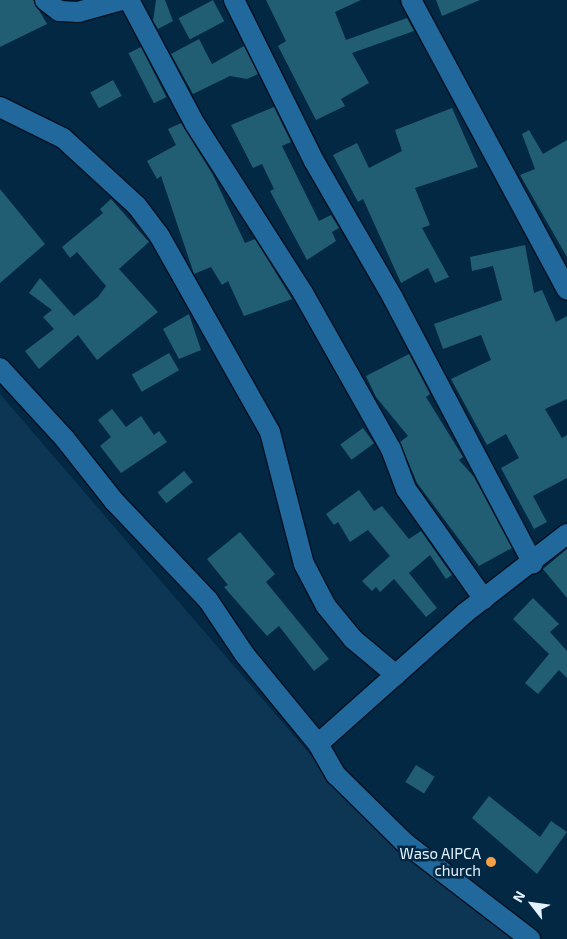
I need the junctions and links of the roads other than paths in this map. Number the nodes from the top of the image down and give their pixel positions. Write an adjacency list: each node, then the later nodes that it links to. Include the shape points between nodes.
1 (45, 0): 2 (street, via 59,11 78,12)
2 (122, 0)
3 (129, 0): 11 (street, via 195,124 304,293 391,449 406,489)
4 (234, 0): 10 (street, via 314,161 393,298)
5 (411, 0): 7 (street)
6 (0, 106): 12 (street, via 63,138 137,206 159,235 270,432 304,564 326,606 353,639)
7 (567, 290)
8 (0, 368): 13 (street, via 114,501 208,600 245,655)
9 (567, 534): 10 (street)
10 (533, 563): 11 (street)
11 (484, 599): 12 (street)
12 (396, 675): 13 (street)
13 (318, 744): 14 (street, via 336,775 405,843)
14 (530, 939)

